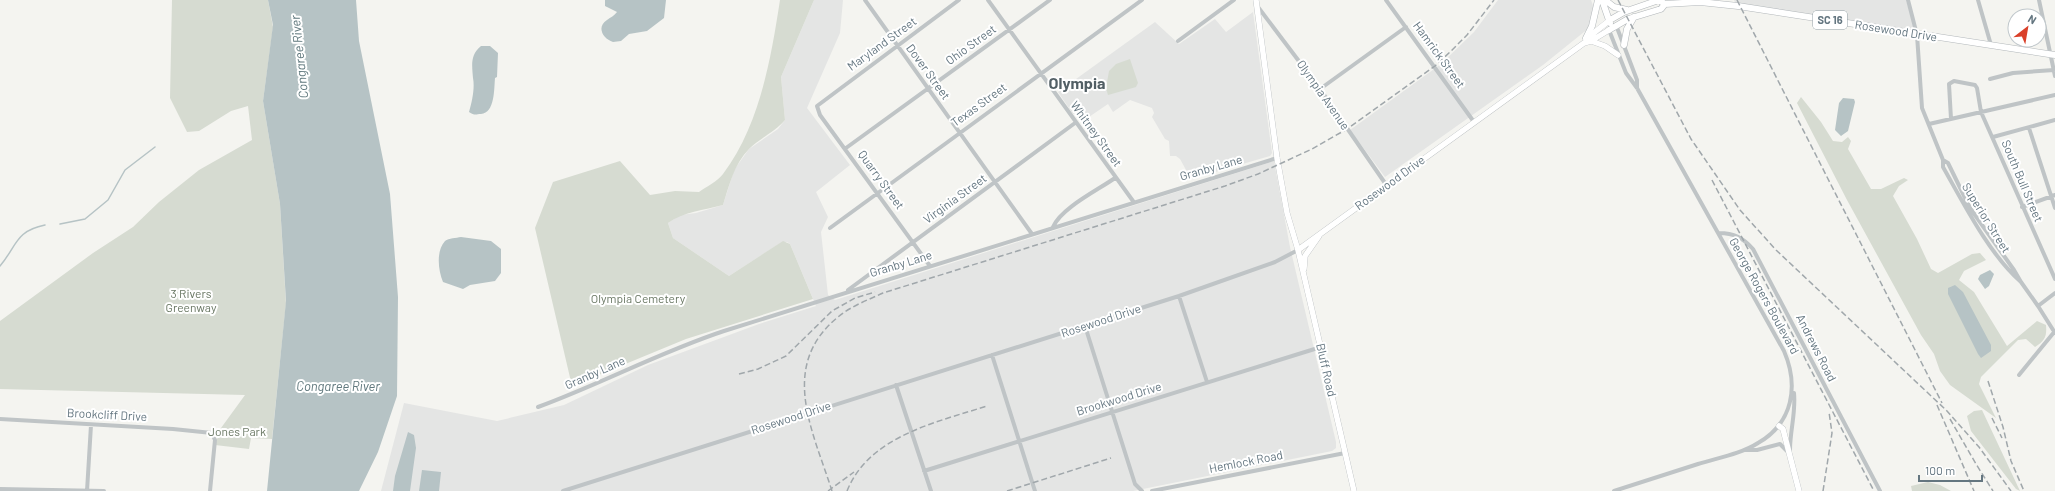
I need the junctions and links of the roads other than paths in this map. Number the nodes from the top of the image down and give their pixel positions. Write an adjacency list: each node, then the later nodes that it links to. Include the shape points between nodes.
1 (866, 0): 30 (street, Dover Street)
2 (959, 0): 30 (street, Maryland Street)
3 (988, 0): 23 (street, Whitney Street)
4 (1050, 0): 23 (street, Ohio Street)
5 (1142, 0): 34 (street, Texas Street)
6 (1234, 0): 26 (street)
7 (1253, 0): 17 (main road, Olympia Avenue)
8 (1256, 0): 17 (main road, Olympia Avenue)
9 (1386, 0): 22 (street, Hamrick Street)
10 (1598, 0): 27 (main road)
11 (1604, 0): 18 (main road, via 1614,7); 20 (main road)
12 (1908, 0): 25 (street, Superior Street)
13 (1978, 0): 29 (street)
14 (2039, 0): 31 (street)
15 (1678, 1): 16 (main road, Rosewood Drive / SC 16); 25 (main road, Rosewood Drive / SC 16, via 1738,6)
16 (1665, 4): 18 (main road, Rosewood Drive / SC 16, via 1659,0); 19 (main road, Rosewood Drive / SC 16, via 1661,9)
17 (1258, 7): 39 (street, Olympia Avenue); 52 (main road, Bluff Road)
18 (1629, 10): 20 (main road, Rosewood Drive / SC 16)
19 (1634, 17): 21 (main road, Rosewood Drive / SC 16); 28 (main road, via 1627,29)
20 (1610, 20): 21 (main road); 24 (main road); 27 (main road, Rosewood Drive / SC 16)
21 (1616, 25): 24 (main road, Rosewood Drive); 28 (street, George Rogers Boulevard)
22 (1406, 27): 39 (street); 45 (street, Hamrick Street)
23 (1009, 30): 34 (street, Whitney Street); 38 (street, Ohio Street)
24 (1609, 30): 27 (main road, Rosewood Drive); 32 (street, George Rogers Boulevard)
25 (1917, 35): 29 (main road, Rosewood Drive / SC 16); 47 (street, Superior Street, via 1922,108)
26 (1178, 41)
27 (1587, 41): 32 (main road, via 1605,46); 45 (main road, Rosewood Drive)
28 (1624, 45): 37 (street, George Rogers Boulevard, via 1637,80)
29 (1991, 45): 31 (main road, Rosewood Drive / SC 16)
30 (897, 46): 38 (street, Dover Street); 41 (street, Maryland Street)
31 (2052, 54): 33 (street)
32 (1618, 55): 37 (street, George Rogers Boulevard, via 1626,73)
33 (2054, 70): 35 (street); 36 (street, via 2013,73)
34 (1040, 74): 46 (street, Whitney Street); 49 (street, Texas Street)
35 (2055, 76)
36 (1990, 79)
37 (1637, 88): 63 (street, George Rogers Boulevard)
38 (927, 89): 49 (street, Dover Street); 51 (street, Ohio Street)
39 (1320, 89): 55 (street, Olympia Avenue)
40 (2055, 95): 42 (street)
41 (817, 106): 51 (street, Quarry Street, via 820,115)
42 (1981, 112): 43 (street); 43 (street, South Bull Street, via 1975,85 1954,81 1948,86); 50 (street, South Bull Street)
43 (1951, 119): 47 (street)
44 (2055, 120): 48 (street)
45 (1474, 122): 55 (main road, Rosewood Drive)
46 (1075, 123): 53 (street, Whitney Street); 54 (street, Virginia Street)
47 (1929, 124): 75 (street, Superior Street, via 1943,160 1943,167 1967,210 2000,259)
48 (2029, 128): 50 (street); 57 (street)
49 (960, 132): 54 (street, Dover Street); 56 (street, Texas Street)
50 (1993, 137): 59 (street, South Bull Street)
51 (846, 148): 56 (street, Quarry Street)
52 (1277, 158): 58 (street, Granby Lane); 67 (main road, Bluff Road, via 1287,213)
53 (1115, 178): 58 (street, Whitney Street); 61 (street, via 1064,213)
54 (996, 182): 64 (street, Dover Street); 66 (street, Virginia Street)
55 (1387, 186): 65 (main road, Rosewood Drive)
56 (878, 193): 62 (street, Texas Street); 66 (street, Quarry Street)
57 (2053, 196): 59 (street); 60 (street)
58 (1133, 201): 61 (street, Granby Lane)
59 (2022, 207): 69 (street, South Bull Street)
60 (2055, 208)
61 (1053, 227): 64 (street, Granby Lane)
62 (830, 228)
63 (1719, 233): 82 (street, George Rogers Boulevard, via 1784,351 1791,368); 106 (street, Andrews Road, via 1736,236 1753,249)
64 (1032, 234): 68 (street, Granby Lane)
65 (1320, 234): 67 (main road, Rosewood Drive); 70 (main road, via 1305,256)
66 (914, 242): 68 (street, Quarry Street); 72 (street, Virginia Street)
67 (1298, 250): 70 (main road, Bluff Road); 74 (street, Rosewood Drive, via 1275,262)
68 (930, 266): 72 (street, Granby Lane)
69 (2053, 270): 71 (street, South Bull Street)
70 (1304, 275): 78 (main road, Bluff Road)
71 (2055, 279)
72 (847, 291): 84 (street, Granby Lane, via 677,347)
73 (2055, 293): 75 (street)
74 (1179, 296): 76 (street, Rosewood Drive); 81 (street)
75 (2038, 306): 77 (street, Superior Street)
76 (1085, 326): 79 (street, Rosewood Drive); 85 (street)
77 (2055, 332): 80 (street)
78 (1320, 347): 81 (street, Brookwood Drive); 91 (main road, Bluff Road)
79 (992, 355): 83 (street, Rosewood Drive); 89 (street)
80 (2019, 376)
81 (1207, 382): 85 (street, Brookwood Drive)
82 (1793, 383): 88 (street, George Rogers Boulevard, via 1789,407); 92 (street, via 1795,404 1790,429)
83 (896, 385): 93 (street); 98 (street, Rosewood Drive)
84 (538, 408)
85 (1112, 412): 89 (street, Brookwood Drive); 101 (street, via 1135,484)
86 (0, 419): 87 (street, Brookcliff Drive)
87 (91, 425): 95 (street); 97 (street, Brookcliff Drive, via 213,432)
88 (1779, 426): 90 (street, George Rogers Boulevard, via 1759,443); 92 (main road, via 1783,429)
89 (1019, 441): 93 (street, Brookwood Drive); 100 (street)
90 (1744, 449): 92 (street, via 1757,450 1780,444); 104 (street, George Rogers Boulevard)
91 (1345, 453): 102 (street, Hemlock Road); 103 (main road, Bluff Road)
92 (1790, 455): 105 (main road)
93 (924, 471): 99 (street)
94 (0, 489): 95 (street)
95 (87, 490): 96 (street)
96 (104, 491)
97 (210, 491)
98 (563, 491)
99 (931, 491)
100 (1035, 491)
101 (1142, 491)
102 (1152, 491)
103 (1354, 491)
104 (1614, 491)
105 (1799, 491)
106 (1880, 491)

